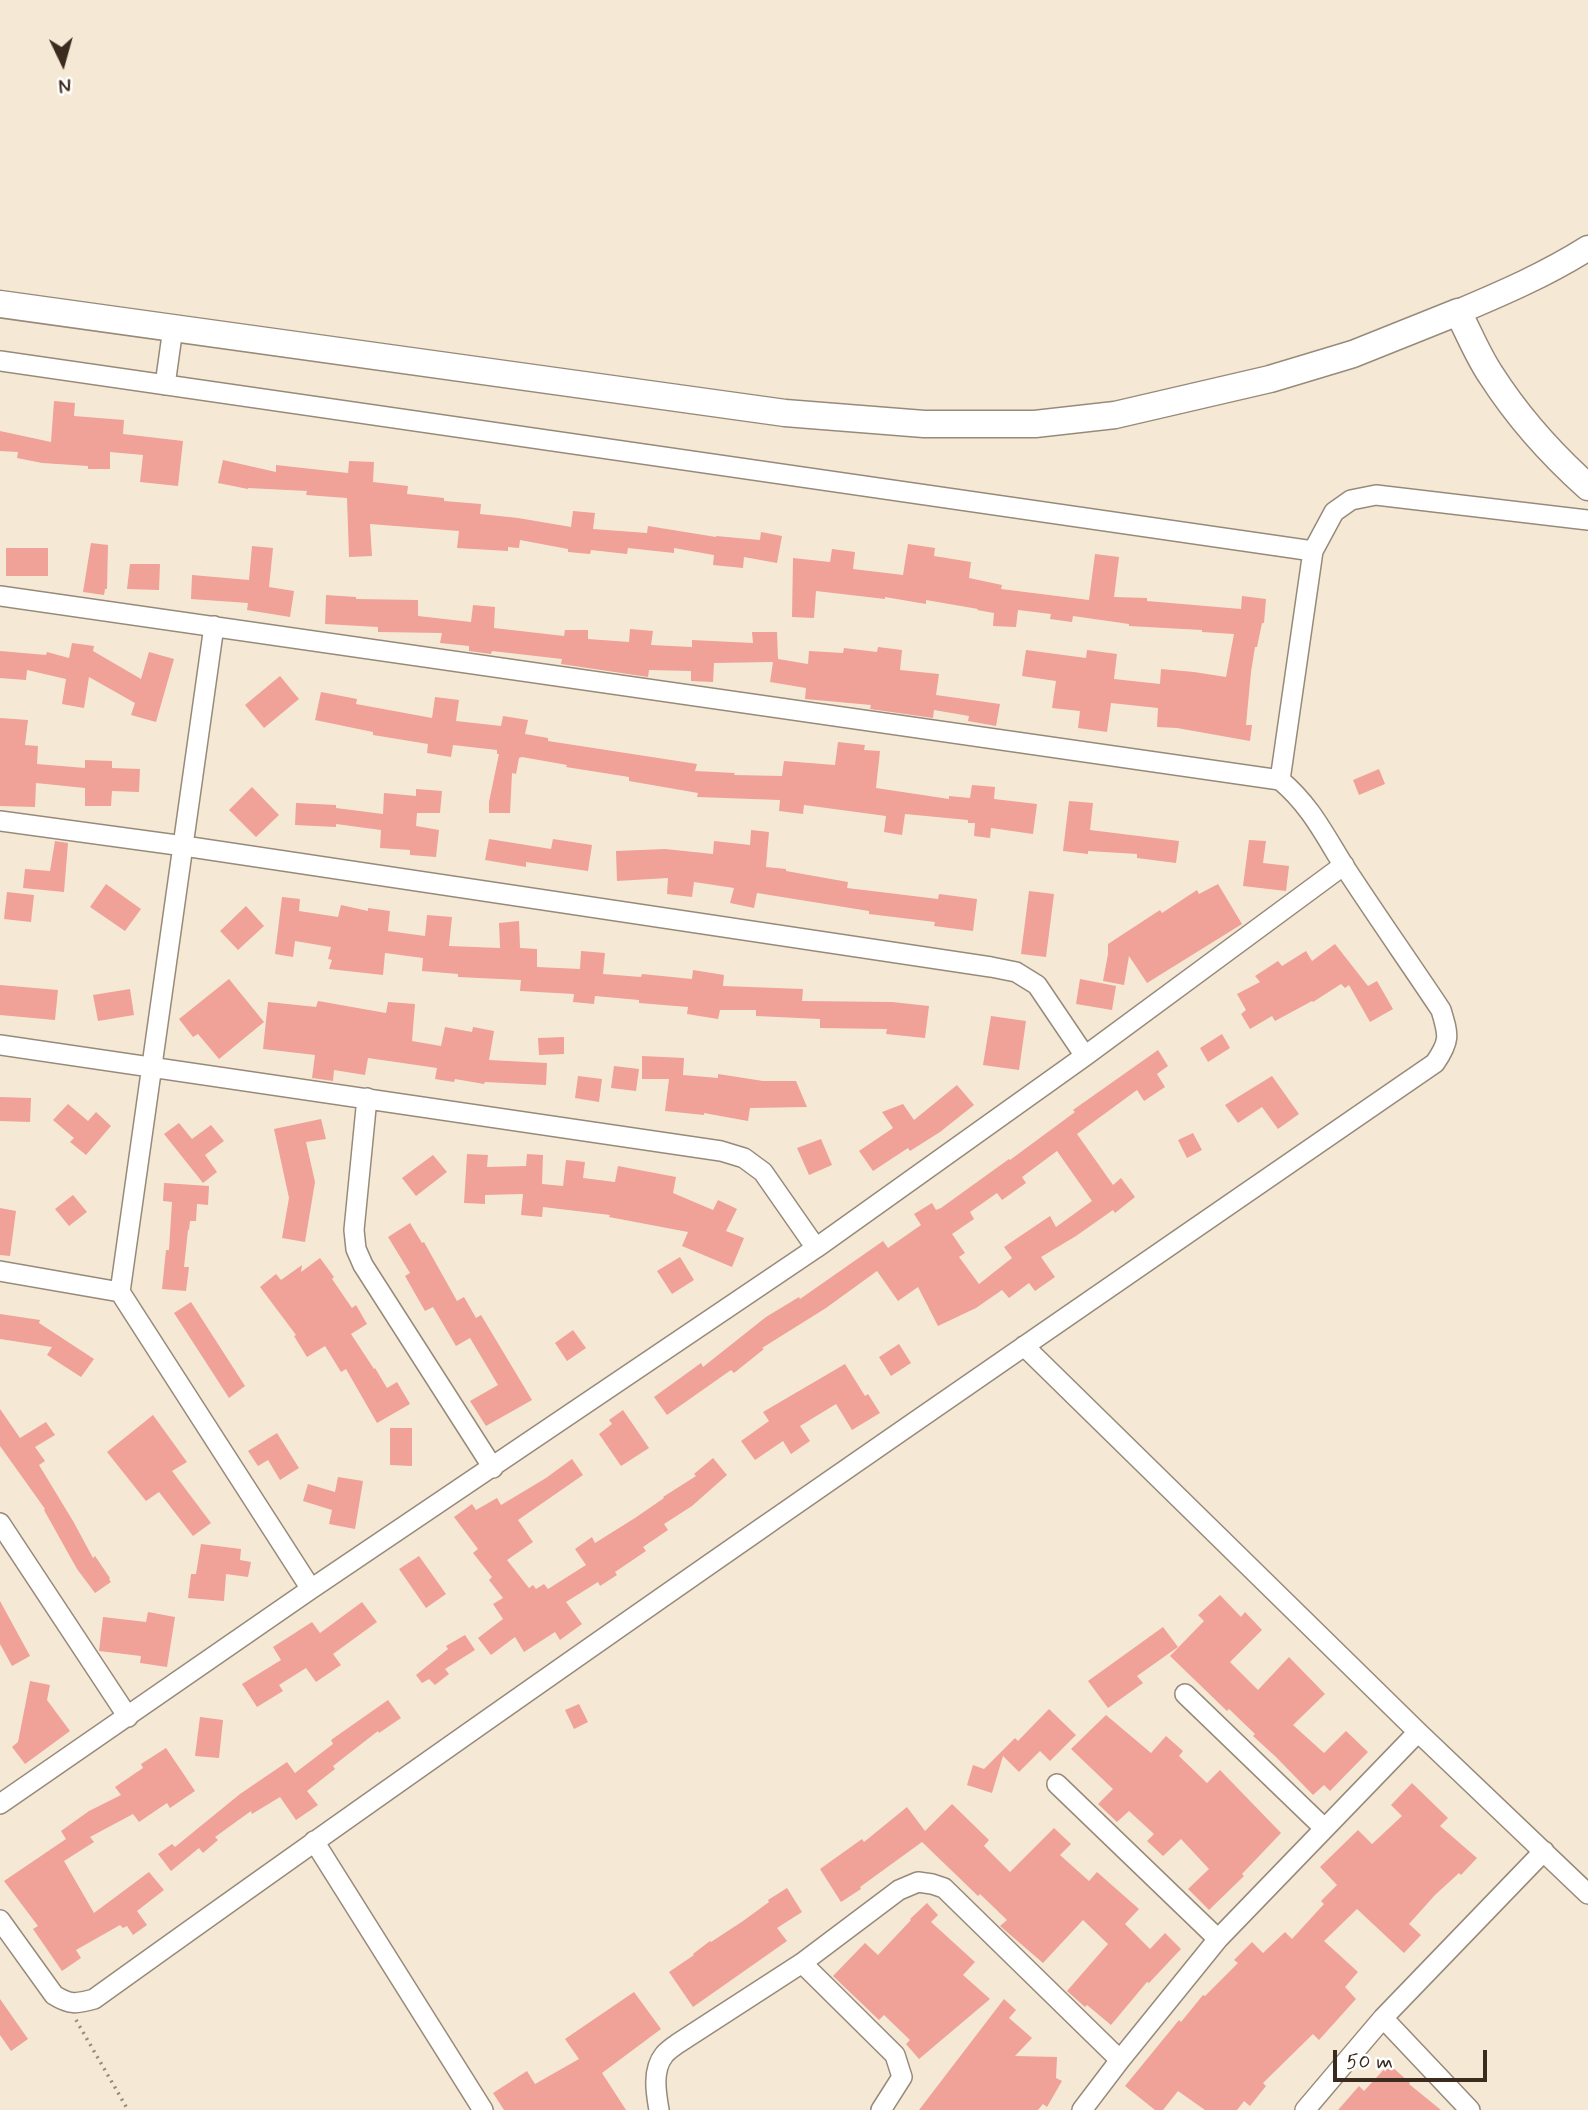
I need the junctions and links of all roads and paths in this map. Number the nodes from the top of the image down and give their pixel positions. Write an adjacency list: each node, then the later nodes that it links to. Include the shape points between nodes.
1 (1588, 248): 3 (street, via 1517,287)
2 (0, 304): 4 (main road)
3 (1458, 312): 4 (main road, via 1353,354 1270,379 1115,415 1035,425 924,424 785,413); 7 (main road, via 1489,373 1514,409)
4 (173, 328): 6 (street)
5 (0, 361): 6 (street)
6 (166, 385): 9 (street)
7 (1588, 487)
8 (1588, 520): 9 (street, via 1376,495 1351,500 1334,512)
9 (1313, 551): 12 (street)
10 (0, 596): 11 (street)
11 (214, 626): 12 (street); 14 (street)
12 (1280, 780): 15 (street, via 1298,795)
13 (0, 821): 14 (street)
14 (184, 846): 17 (street, via 1016,972 1037,985); 18 (street)
15 (1344, 865): 17 (street); 23 (street, via 1441,1010 1446,1047 1435,1063)
16 (0, 1045): 18 (street)
17 (1085, 1056): 20 (street)
18 (152, 1066): 19 (street); 22 (street)
19 (367, 1098): 20 (street, via 744,1158 763,1172); 24 (street, via 356,1250)
20 (816, 1248): 24 (street)
21 (0, 1271): 22 (street)
22 (120, 1292): 26 (street)
23 (1024, 1346): 29 (street); 33 (street)
24 (492, 1468): 26 (street)
25 (0, 1523): 28 (street)
26 (311, 1589): 28 (street)
27 (1185, 1694): 32 (street)
28 (128, 1717): 31 (street)
29 (1418, 1732): 32 (street); 34 (street)
30 (1057, 1784): 37 (street)
31 (0, 1804)
32 (1324, 1828): 37 (street)
33 (314, 1841): 39 (street, via 94,1999 75,2004); 43 (street)
34 (1544, 1851): 35 (street); 40 (street)
35 (1588, 1894)
36 (0, 1920): 39 (street, via 54,1995)
37 (1218, 1939): 41 (street)
38 (802, 1963): 41 (street, via 899,1889 918,1882 932,1884 944,1888); 44 (street, via 663,2055 657,2072); 45 (street, via 895,2055 902,2077)
39 (64, 2001): 42 (path)
40 (1383, 2018): 47 (street); 48 (street)
41 (1119, 2060): 46 (street)
42 (128, 2110)
43 (483, 2110)
44 (659, 2110)
45 (881, 2110)
46 (1082, 2110)
47 (1306, 2110)
48 (1470, 2110)

